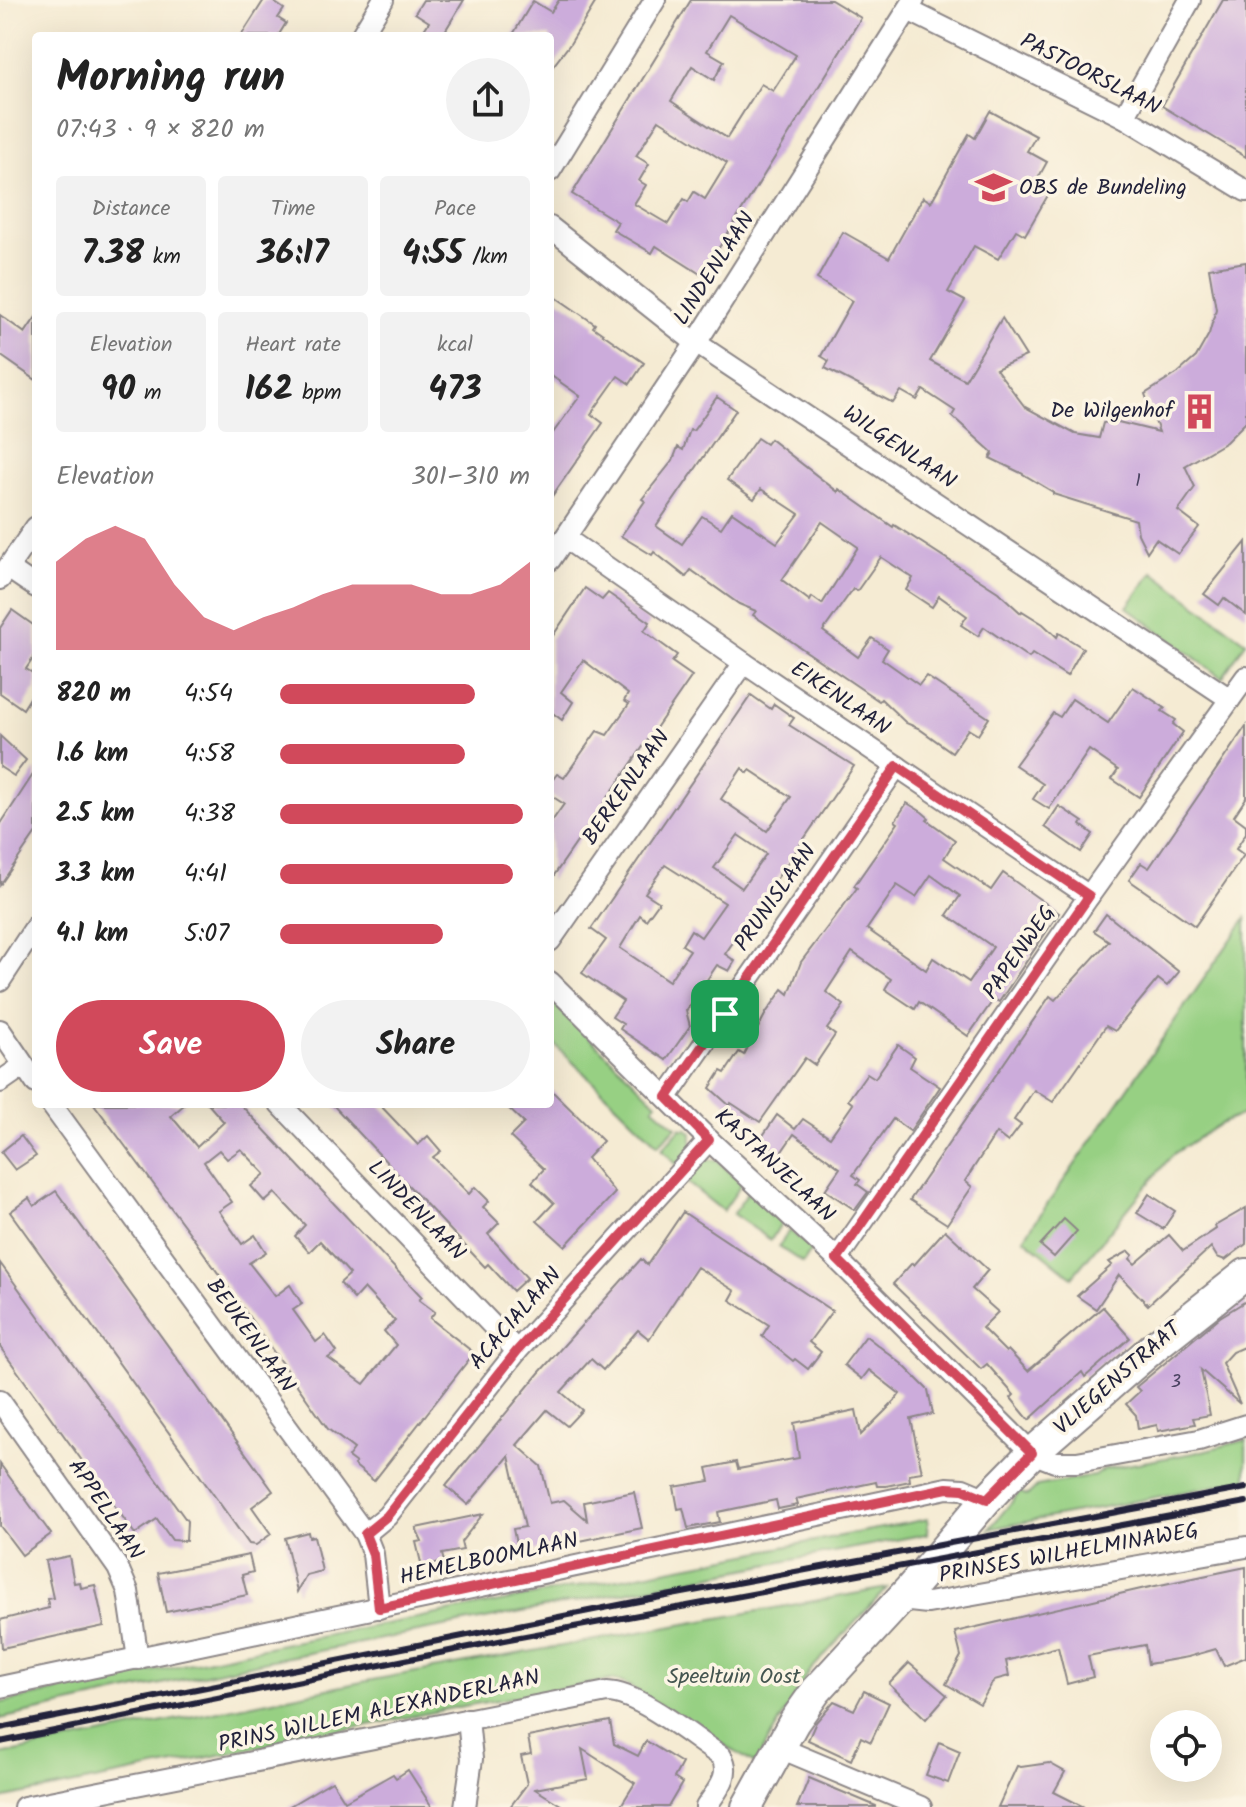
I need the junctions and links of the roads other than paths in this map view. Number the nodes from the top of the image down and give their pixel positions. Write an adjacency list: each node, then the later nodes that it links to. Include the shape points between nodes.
1 (383, 0): 5 (street)
2 (655, 0): 7 (street)
3 (1190, 0): 6 (street)
4 (912, 3): 6 (street, PASTOORSLAAN); 10 (street, LINDENLAAN)
5 (363, 32)
6 (1124, 117): 8 (street, PASTOORSLAAN)
7 (554, 164)
8 (1246, 191)
9 (554, 230): 10 (street, WILGENLAAN)
10 (696, 343): 12 (street, LINDENLAAN); 18 (street, WILGENLAAN)
11 (32, 533): 14 (street)
12 (565, 538): 13 (street, LINDENLAAN); 16 (street, EIKENLAAN)
13 (554, 554)
14 (4, 574): 15 (street)
15 (32, 585)
16 (744, 663): 19 (street, EIKENLAAN); 22 (street, BERKENLAAN)
17 (1246, 677): 18 (street, PAPENWEG)
18 (1230, 699): 20 (street, PAPENWEG)
19 (897, 766): 20 (street, EIKENLAAN); 29 (street, PRUNISLAAN)
20 (1089, 896): 33 (street, PAPENWEG)
21 (32, 932): 23 (street)
22 (554, 935)
23 (0, 981)
24 (554, 986): 29 (street, KASTANJELAAN)
25 (0, 1030): 26 (street)
26 (23, 1066): 27 (street); 28 (street)
27 (32, 1078)
28 (0, 1082)
29 (667, 1097): 32 (street, KASTANJELAAN)
30 (54, 1108): 40 (street, BEUKENLAAN)
31 (284, 1108): 35 (street, LINDENLAAN)
32 (709, 1140): 33 (street, KASTANJELAAN); 35 (street, ACACIALAAN)
33 (837, 1259): 38 (street, KASTANJELAAN)
34 (1246, 1274): 38 (main road, VLIEGENSTRAAT)
35 (517, 1351): 40 (street, ACACIALAAN, via 387,1516)
36 (0, 1401): 44 (street, APPELLAAN, via 118,1568 128,1591)
37 (1246, 1425): 38 (street, via 1199,1440 1077,1462 1055,1462)
38 (1032, 1453): 39 (main road, VLIEGENSTRAAT)
39 (987, 1499): 42 (main road, VLIEGENSTRAAT); 43 (street, HEMELBOOMLAAN, via 947,1488)
40 (365, 1534): 43 (street, BEUKENLAAN, via 373,1554)
41 (1246, 1547): 42 (street, PRINSES WILHELMINAWEG, via 928,1603)
42 (900, 1600): 47 (main road, VLIEGENSTRAAT, via 816,1691)
43 (379, 1608): 44 (street, HEMELBOOMLAAN)
44 (138, 1659): 45 (street, HEMELBOOMLAAN)
45 (0, 1687)
46 (468, 1719): 48 (street, PRINS WILLEM ALEXANDERLAAN); 49 (street, via 472,1759); 50 (street, PRINS WILLEM ALEXANDERLAAN, via 617,1692 721,1756 725,1778)
47 (780, 1748): 51 (main road, VLIEGENSTRAAT); 52 (street)
48 (24, 1807)
49 (465, 1807)
50 (706, 1807)
51 (747, 1807)
52 (921, 1807)

